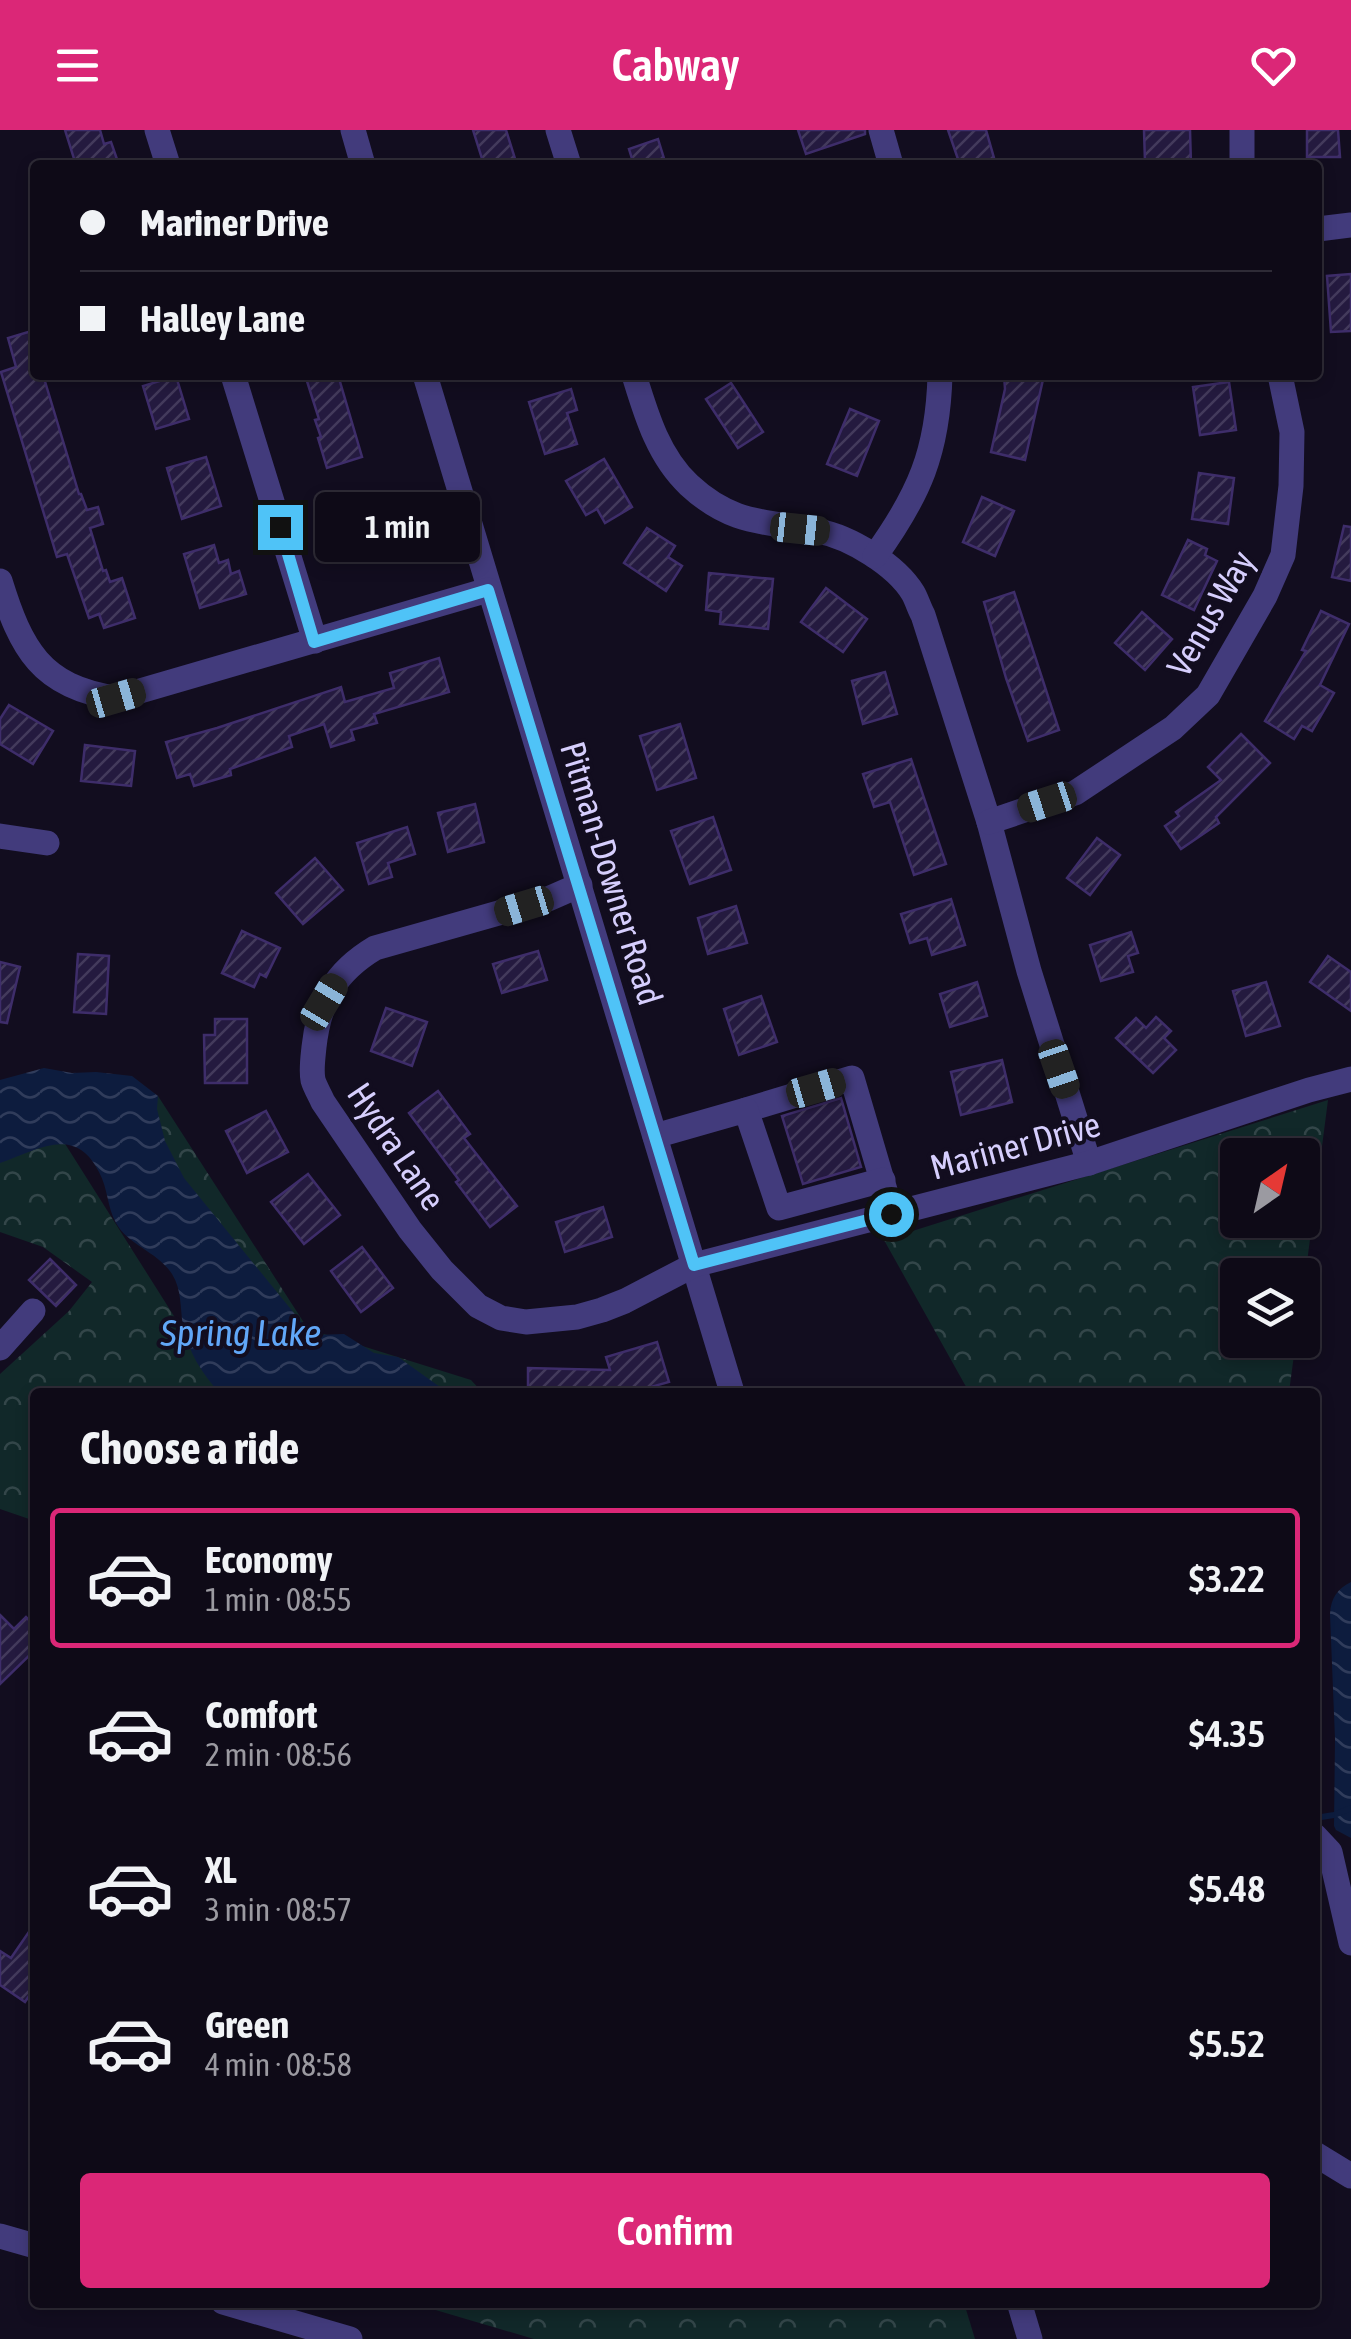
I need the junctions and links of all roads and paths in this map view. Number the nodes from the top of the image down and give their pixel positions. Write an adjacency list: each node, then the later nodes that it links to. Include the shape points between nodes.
1 (157, 130): 6 (street)
2 (353, 130): 7 (street)
3 (558, 130): 8 (street)
4 (881, 130): 9 (street)
5 (1242, 130): 10 (street)
6 (166, 160)
7 (362, 160)
8 (567, 160)
9 (890, 160)
10 (1242, 160)
11 (1351, 225): 12 (street)
12 (1322, 229)
13 (235, 380): 21 (street)
14 (426, 380): 20 (street, Pitman-Downer Road)
15 (636, 380): 18 (street, via 663,452 719,507 760,524 849,540)
16 (940, 380): 18 (street, via 922,479)
17 (1281, 380): 22 (street, Venus Way, via 1292,432 1283,555 1208,695 1174,728 1075,793)
18 (875, 556): 22 (street, via 912,591 922,614)
19 (0, 582): 21 (street, via 36,661 96,695 116,698)
20 (488, 590): 21 (street); 25 (street, Pitman-Downer Road)
21 (314, 642)
22 (990, 822): 29 (street)
23 (0, 836): 24 (street)
24 (46, 843)
25 (580, 885): 28 (street, Pitman-Downer Road); 32 (street, Hydra Lane, via 375,948 354,961 324,1002 313,1079 425,1250 478,1306 501,1318 577,1318)
26 (1351, 1079): 29 (street, Mariner Drive)
27 (746, 1110): 28 (street); 30 (street, via 779,1208); 30 (street, via 852,1078)
28 (655, 1136): 32 (street, Pitman-Downer Road)
29 (1090, 1163): 31 (street, Mariner Drive)
30 (884, 1180): 31 (street)
31 (891, 1214): 32 (street, Mariner Drive)
32 (694, 1265): 35 (street, Pitman-Downer Road)
33 (32, 1310): 34 (street)
34 (0, 1348)
35 (731, 1388)
36 (1320, 1841): 37 (street, via 1330,1852)
37 (1351, 1943)
38 (1320, 2157): 39 (street)
39 (1351, 2176)
40 (0, 2236): 41 (street)
41 (30, 2245)
42 (244, 2308): 44 (street)
43 (1021, 2308): 45 (street)
44 (350, 2339)
45 (1030, 2339)

